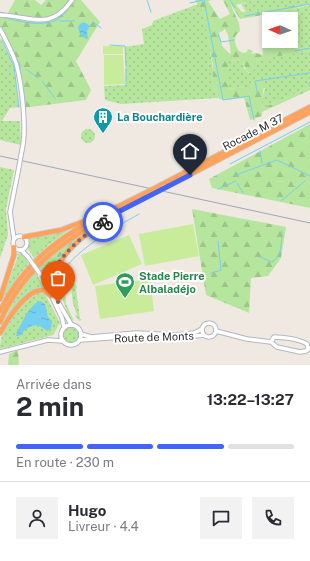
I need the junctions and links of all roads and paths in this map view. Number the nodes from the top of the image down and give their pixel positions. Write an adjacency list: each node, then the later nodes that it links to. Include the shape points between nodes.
1 (72, 0): 2 (main road, via 64,12 56,17 33,21)
2 (0, 15)
3 (0, 29): 6 (main road, bridge, via 18,71 24,125)
4 (310, 107): 7 (highway, Rocade M 37, bridge)
5 (310, 112): 8 (highway, Rocade M 37, bridge)
6 (12, 200): 9 (main road, via 13,223 16,232); 10 (main road)
7 (103, 215): 9 (highway, via 61,230); 19 (highway, Rocade M 37, via 68,234 40,256 18,281)
8 (112, 215): 16 (highway, via 68,252 53,275); 20 (highway, Rocade M 37, via 70,238 44,259 18,288)
9 (22, 237): 10 (main road); 11 (main road, via 26,241)
10 (14, 240): 12 (main road)
11 (26, 246): 13 (main road); 14 (main road)
12 (14, 247): 13 (main road); 18 (highway, via 14,255)
13 (21, 250): 14 (main road)
14 (29, 256): 15 (main road, bridge)
15 (41, 273): 16 (main road); 17 (main road)
16 (52, 290): 21 (main road)
17 (51, 296): 22 (main road); 25 (highway, via 44,290 34,292 14,311)
18 (0, 299)
19 (0, 311)
20 (0, 322)
21 (71, 324): 22 (main road); 27 (main road, via 78,327)
22 (64, 327): 26 (main road)
23 (202, 329): 24 (main road, via 210,322); 27 (main road, Route de Monts, via 178,335 136,333 91,337); 28 (main road)
24 (216, 331): 28 (main road, via 212,336); 32 (main road)
25 (0, 333)
26 (61, 333): 29 (main road); 31 (main road)
27 (81, 334): 30 (main road)
28 (204, 335): 30 (main road, Route de Monts)
29 (51, 340): 31 (main road); 34 (main road)
30 (80, 340): 31 (main road, via 71,345)
31 (63, 341)
32 (271, 342): 33 (main road, via 274,346 300,352); 33 (main road, via 278,337 305,342)
33 (309, 348)
34 (0, 352)

